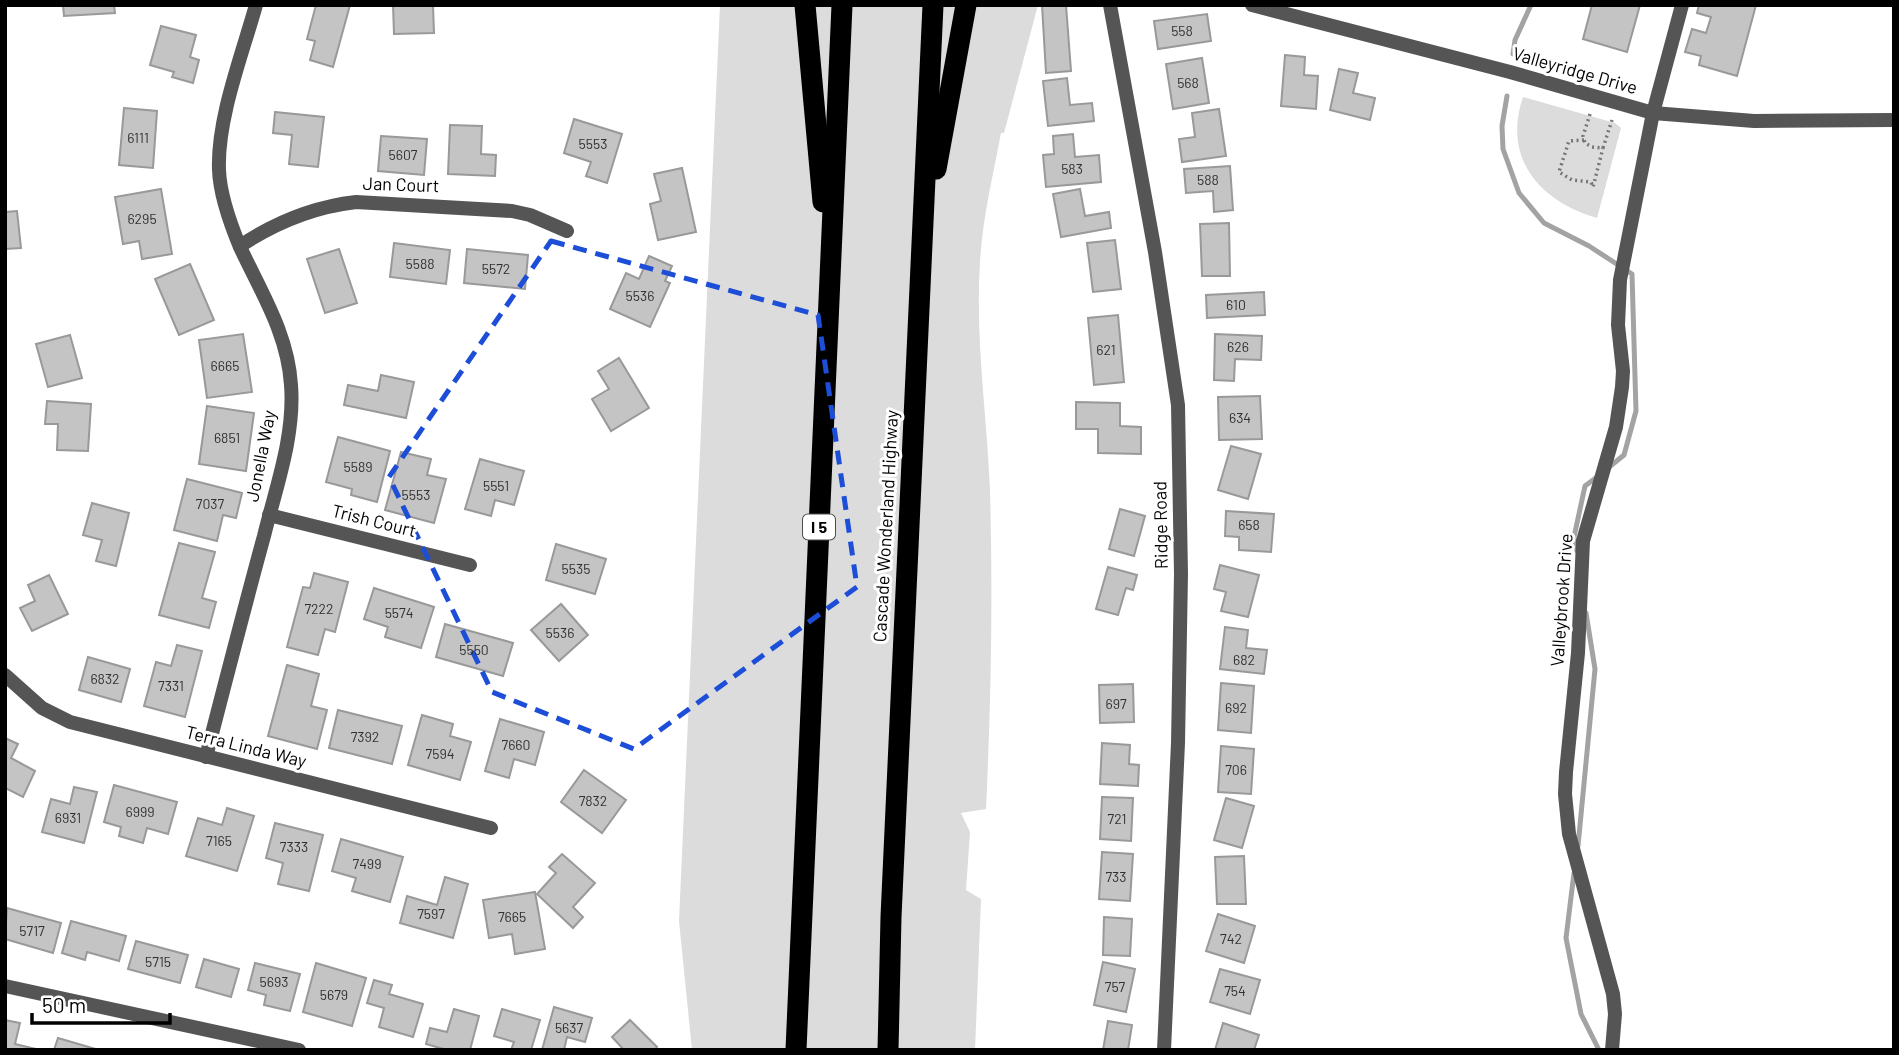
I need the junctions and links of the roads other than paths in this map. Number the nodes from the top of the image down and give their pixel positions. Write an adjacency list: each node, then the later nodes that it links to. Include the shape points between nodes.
1 (256, 5): 12 (street, Jonella Way, via 220,142 220,183)
2 (805, 5): 14 (highway)
3 (842, 5): 14 (highway, I 5)
4 (933, 5): 13 (highway, Cascade Wonderland Highway)
5 (966, 5): 13 (highway)
6 (1110, 5): 24 (street, Ridge Road, via 1178,405 1178,730)
7 (1252, 5): 9 (street, Valleyridge Drive)
8 (1682, 5): 9 (street, Valleybrook Drive)
9 (1653, 113): 10 (street, Valleyridge Drive, via 1754,121); 25 (street, Valleybrook Drive, via 1620,280 1623,372 1616,427 1583,541 1565,784 1570,834 1613,994)
10 (1894, 120)
11 (567, 231): 12 (street, Jan Court, via 512,211 356,202 294,216)
12 (240, 246): 15 (street, Jonella Way, via 273,315 291,386 289,431)
13 (922, 247): 23 (highway, Cascade Wonderland Highway)
14 (830, 278): 22 (highway, I 5)
15 (269, 515): 16 (street, Trish Court); 18 (street, Jonella Way)
16 (470, 565)
17 (5, 675): 18 (street, Terra Linda Way, via 42,708 70,722)
18 (206, 757): 19 (street, Terra Linda Way)
19 (491, 828)
20 (5, 986): 21 (street)
21 (299, 1050)
22 (796, 1050)
23 (888, 1050)
24 (1164, 1050)
25 (1612, 1050)

